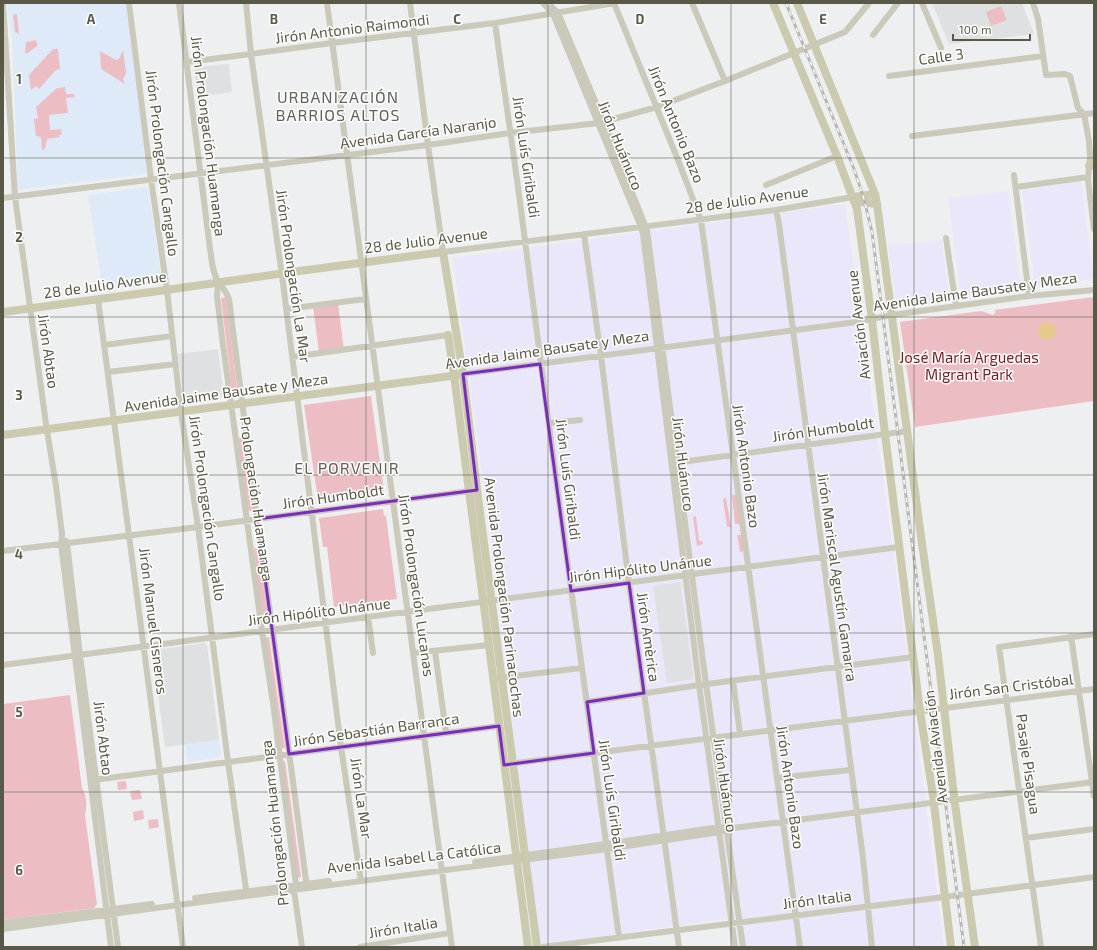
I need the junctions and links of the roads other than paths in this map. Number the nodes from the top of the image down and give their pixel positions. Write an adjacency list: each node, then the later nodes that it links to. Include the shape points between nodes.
1 (3, 3): 23 (street, Jirón Abtao)
2 (129, 3): 47 (street, Jirón Prolongación Cangallo)
3 (179, 3): 28 (street, Jirón Prolongación Huamanga)
4 (246, 3): 26 (street, Jirón Prolongación La Mar)
5 (327, 3): 21 (street, Jirón Prolongación Lucanas)
6 (410, 3): 19 (street)
7 (543, 3): 17 (street, Jirón Huánuco)
8 (548, 3): 17 (street, Jirón Huánuco)
9 (614, 3): 17 (street, Jirón Antonio Raimondi); 31 (street, Jirón Antonio Bazo)
10 (692, 3): 30 (street)
11 (773, 3): 25 (main road, Aviación Avenue)
12 (797, 3): 22 (main road)
13 (869, 3): 22 (street, Avenida García Naranjo, via 845,32)
14 (898, 3): 20 (street)
15 (922, 3): 24 (street)
16 (1033, 3): 27 (street)
17 (556, 14): 18 (street, Jirón Antonio Raimondi); 34 (street, Jirón Huánuco)
18 (495, 23): 19 (street, Jirón Antonio Raimondi); 37 (street, Jirón Luís Giribaldi)
19 (414, 33): 21 (street, Jirón Antonio Raimondi); 39 (street)
20 (873, 35)
21 (332, 43): 26 (street, Jirón Antonio Raimondi); 40 (street, Jirón Prolongación Lucanas)
22 (814, 44): 25 (street, Avenida García Naranjo); 50 (main road)
23 (5, 48): 36 (street, Jirón Abtao)
24 (941, 48)
25 (793, 52): 30 (street, Avenida García Naranjo); 41 (main road, Aviación Avenue)
26 (251, 54): 28 (street, Jirón Antonio Raimondi); 42 (street, Jirón Prolongación La Mar)
27 (1043, 56): 29 (street, Calle 3); 33 (street, via 1046,75 1070,76 1078,108)
28 (186, 62): 44 (street, Jirón Prolongación Huamanga)
29 (889, 76)
30 (725, 81): 31 (street, Avenida García Naranjo)
31 (657, 108): 34 (street, Avenida García Naranjo); 56 (street, Jirón Antonio Bazo)
32 (1094, 113): 33 (street)
33 (1084, 114): 38 (street); 43 (street)
34 (601, 123): 37 (street, Avenida García Naranjo); 57 (street, Jirón Huánuco)
35 (3, 125): 36 (street)
36 (11, 126): 51 (street, Jirón Abtao)
37 (510, 133): 39 (street, Avenida García Naranjo); 61 (street, Jirón Luís Giribaldi)
38 (912, 136)
39 (428, 145): 40 (street, Avenida García Naranjo); 62 (street)
40 (347, 155): 42 (street, Avenida García Naranjo); 63 (street, Jirón Prolongación Lucanas)
41 (836, 156): 48 (street); 52 (main road, Aviación Avenue)
42 (266, 165): 44 (street, Avenida García Naranjo); 64 (street, Jirón Prolongación La Mar)
43 (1092, 166): 46 (street)
44 (201, 173): 47 (street, Avenida García Naranjo); 65 (street, Jirón Prolongación Huamanga, via 210,249)
45 (1014, 175): 49 (street)
46 (1088, 177): 49 (street); 58 (street)
47 (152, 180): 51 (street, Avenida García Naranjo); 66 (street, Jirón Prolongación Cangallo)
48 (766, 185)
49 (1016, 187): 68 (street)
50 (875, 194): 52 (main road, 28 de Julio Avenue); 54 (main road)
51 (15, 197): 53 (street, Avenida García Naranjo); 72 (street, Jirón Abtao)
52 (853, 197): 54 (main road, 28 de Julio Avenue, via 859,202); 55 (street, 28 de Julio Avenue); 76 (main road, Aviación Avenue, via 857,209)
53 (3, 198)
54 (877, 204): 75 (main road)
55 (776, 210): 56 (street, 28 de Julio Avenue); 77 (street, Jirón Mariscal Agustín Gamarra)
56 (701, 220): 57 (street, 28 de Julio Avenue); 80 (street, Jirón Antonio Bazo)
57 (643, 227): 59 (street, 28 de Julio Avenue); 83 (street, Jirón Huánuco)
58 (1094, 229)
59 (584, 234): 61 (street, 28 de Julio Avenue); 84 (street, Jirón Amèrica)
60 (946, 238): 71 (street)
61 (525, 242): 62 (street, 28 de Julio Avenue); 87 (street, Jirón Luís Giribaldi)
62 (443, 252): 63 (main road, 28 de Julio Avenue); 89 (main road, Avenida Prolongación Parinacochas)
63 (361, 263): 64 (main road, 28 de Julio Avenue); 70 (street, Jirón Prolongación Lucanas)
64 (281, 274): 65 (main road, 28 de Julio Avenue); 73 (street, Jirón Prolongación La Mar)
65 (218, 282): 66 (main road, 28 de Julio Avenue); 93 (street, Prolongación Huamanga, via 229,299); 94 (street, Prolongación Huamanga)
66 (167, 290): 69 (main road, 28 de Julio Avenue); 79 (street, Jirón Prolongación Cangallo)
67 (1094, 290): 68 (street, Avenida Jaime Bausate y Meza)
68 (1029, 296): 71 (street, Avenida Jaime Bausate y Meza)
69 (98, 299): 72 (main road, 28 de Julio Avenue); 81 (street, Jirón Manuel Cisneros)
70 (366, 299): 73 (street); 82 (street, Jirón Prolongación Lucanas)
71 (956, 306): 75 (street, Avenida Jaime Bausate y Meza)
72 (31, 308): 74 (main road, 28 de Julio Avenue); 99 (street, Jirón Abtao)
73 (286, 309): 85 (street, Jirón Prolongación La Mar)
74 (3, 312)
75 (892, 315): 76 (street, Avenida Jaime Bausate y Meza); 100 (main road)
76 (872, 320): 77 (street, Avenida Jaime Bausate y Meza); 101 (main road, Aviación Avenue)
77 (793, 331): 80 (street, Avenida Jaime Bausate y Meza); 103 (street, Jirón Mariscal Agustín Gamarra)
78 (448, 335): 82 (street); 90 (main road, Avenida Prolongación Parinacochas)
79 (172, 336): 81 (street); 86 (street, Jirón Prolongación Cangallo)
80 (717, 340): 83 (street, Avenida Jaime Bausate y Meza); 104 (street, Jirón Antonio Bazo)
81 (104, 345): 88 (street, Jirón Manuel Cisneros)
82 (372, 346): 85 (street); 91 (street, Jirón Prolongación Lucanas)
83 (659, 348): 84 (street, Avenida Jaime Bausate y Meza); 105 (street, Jirón Huánuco)
84 (601, 356): 87 (street, Avenida Jaime Bausate y Meza); 119 (street, Jirón Amèrica)
85 (292, 357): 92 (street, Jirón Prolongación La Mar)
86 (176, 364): 88 (street); 95 (street, Jirón Prolongación Cangallo)
87 (540, 364): 89 (street, Avenida Jaime Bausate y Meza); 98 (street, Jirón Luís Giribaldi)
88 (108, 372): 97 (street, Jirón Manuel Cisneros)
89 (463, 374): 90 (main road, Avenida Jaime Bausate y Meza); 106 (main road, Avenida Prolongación Parinacochas)
90 (454, 375): 91 (main road, Avenida Jaime Bausate y Meza); 106 (main road, Avenida Prolongación Parinacochas)
91 (377, 386): 92 (main road, Avenida Jaime Bausate y Meza); 107 (street, Jirón Prolongación Lucanas)
92 (297, 396): 93 (main road, Avenida Jaime Bausate y Meza); 108 (street, Jirón Prolongación La Mar)
93 (242, 404): 94 (main road, Avenida Jaime Bausate y Meza); 109 (street, Prolongación Huamanga)
94 (231, 405): 95 (main road, Avenida Jaime Bausate y Meza); 110 (street, Prolongación Huamanga)
95 (181, 412): 97 (main road, Avenida Jaime Bausate y Meza); 111 (street, Jirón Prolongación Cangallo)
96 (580, 420): 98 (street)
97 (114, 421): 99 (main road, Avenida Jaime Bausate y Meza); 112 (street, Jirón Manuel Cisneros)
98 (549, 423): 120 (street, Jirón Luís Giribaldi)
99 (47, 430): 102 (main road, Avenida Jaime Bausate y Meza); 113 (street, Jirón Abtao)
100 (908, 431): 101 (street, Jirón Humboldt); 150 (main road, Avenida Aviación)
101 (885, 434): 103 (street, Jirón Humboldt); 114 (main road, Aviación Avenue)
102 (3, 435)
103 (808, 445): 104 (street, Jirón Humboldt); 116 (street, Jirón Mariscal Agustín Gamarra)
104 (733, 455): 105 (street, Jirón Humboldt); 117 (street, Jirón Antonio Bazo)
105 (674, 463): 118 (street, Jirón Huánuco)
106 (473, 490): 107 (street, Jirón Humboldt); 121 (main road, Avenida Prolongación Parinacochas)
107 (392, 501): 108 (street, Jirón Humboldt); 122 (street, Jirón Prolongación Lucanas)
108 (312, 512): 109 (street, Jirón Humboldt); 124 (street, Jirón Prolongación La Mar)
109 (257, 519): 110 (street, Jirón Humboldt); 125 (street, Prolongación Huamanga)
110 (248, 520): 111 (street, Jirón Humboldt); 126 (street, Prolongación Huamanga)
111 (198, 527): 112 (street, Jirón Humboldt); 129 (street, Jirón Prolongación Cangallo)
112 (130, 536): 113 (street, Jirón Humboldt); 131 (street, Jirón Manuel Cisneros)
113 (64, 543): 115 (street, Jirón Humboldt); 135 (street, Jirón Abtao)
114 (899, 547): 116 (street, Jirón Hipólito Unánue); 136 (main road, Aviación Avenue)
115 (3, 552)
116 (822, 557): 117 (street, Jirón Hipólito Unánue); 139 (street, Jirón Mariscal Agustín Gamarra)
117 (748, 567): 118 (street, Jirón Hipólito Unánue); 141 (street, Jirón Antonio Bazo)
118 (689, 575): 119 (street, Jirón Hipólito Unánue); 144 (street, Jirón Huánuco)
119 (629, 583): 120 (street, Jirón Hipólito Unánue); 147 (street, Jirón Amèrica)
120 (571, 591): 121 (street, Jirón Hipólito Unánue); 138 (street, Jirón Luís Giribaldi)
121 (487, 602): 122 (street, Jirón Hipólito Unánue); 130 (main road, Avenida Prolongación Parinacochas); 140 (main road, Avenida Prolongación Parinacochas)
122 (407, 612): 123 (street, Jirón Hipólito Unánue); 134 (street, Jirón Prolongación Lucanas)
123 (368, 617): 124 (street, Jirón Hipólito Unánue); 133 (street)
124 (326, 623): 125 (street, Jirón Hipólito Unánue); 160 (street, Jirón La Mar)
125 (272, 630): 126 (street, Jirón Hipólito Unánue); 161 (street, Prolongación Huamanga)
126 (262, 631): 129 (street, Jirón Hipólito Unánue); 163 (street, Prolongación Huamanga)
127 (1094, 634): 128 (street)
128 (1071, 636): 146 (street); 148 (street, Pasaje Pisagua, via 999,647)
129 (213, 638): 131 (street, Jirón Hipólito Unánue); 164 (street, Jirón Prolongación Cangallo)
130 (489, 645): 132 (street); 142 (main road, Avenida Prolongación Parinacochas)
131 (144, 647): 135 (street, Jirón Hipólito Unánue); 168 (street, Jirón Manuel Cisneros)
132 (435, 651): 134 (street); 155 (street)
133 (373, 653)
134 (413, 653): 157 (street, Jirón Prolongación Lucanas)
135 (77, 656): 137 (street, Jirón Hipólito Unánue); 170 (street, Jirón Abtao)
136 (913, 657): 139 (street); 151 (main road, Avenida Aviación)
137 (3, 666)
138 (582, 668): 140 (street); 149 (street, Jirón Luís Giribaldi)
139 (837, 668): 141 (street); 152 (street, Jirón Mariscal Agustín Gamarra)
140 (502, 677): 142 (street); 165 (main road, Avenida Prolongación Parinacochas)
141 (763, 677): 143 (street); 154 (street, Jirón Antonio Bazo)
142 (493, 678): 153 (main road, Avenida Prolongación Parinacochas)
143 (733, 681): 144 (street); 156 (street)
144 (702, 685): 147 (street); 158 (street, Jirón Huánuco)
145 (1094, 689): 146 (street, Jirón San Cristóbal)
146 (1080, 690): 148 (street, Jirón San Cristóbal); 171 (street)
147 (644, 693): 149 (street); 159 (street, Jirón Amèrica)
148 (1007, 700): 150 (street, Jirón San Cristóbal); 172 (street, Pasaje Pisagua)
149 (587, 702): 162 (street, Jirón Luís Giribaldi)
150 (944, 708): 151 (street, Jirón San Cristóbal); 174 (main road, Avenida Aviación)
151 (920, 711): 152 (street, Jirón San Cristóbal); 175 (main road, Avenida Aviación)
152 (844, 721): 154 (street, Jirón San Cristóbal); 167 (street, Jirón Mariscal Agustín Gamarra)
153 (499, 726): 155 (street, Jirón Sebastián Barranca); 166 (main road, Avenida Prolongación Parinacochas)
154 (770, 731): 156 (street, Jirón San Cristóbal); 169 (street, Jirón Antonio Bazo)
155 (446, 733): 157 (street, Jirón Sebastián Barranca)
156 (740, 734): 158 (street, Jirón San Cristóbal)
157 (424, 736): 160 (street, Jirón Sebastián Barranca); 185 (street, Jirón Prolongación Lucanas)
158 (710, 738): 159 (street, Jirón San Cristóbal); 178 (street, Jirón Huánuco)
159 (651, 746): 162 (street, Jirón San Cristóbal); 180 (street, Jirón Amèrica)
160 (342, 747): 161 (street, Jirón Sebastián Barranca); 187 (street, Jirón La Mar)
161 (289, 754): 163 (street, Jirón Sebastián Barranca); 189 (street, Prolongación Huamanga)
162 (594, 754): 165 (street, Jirón San Cristóbal); 182 (street, Jirón Luís Giribaldi)
163 (280, 755): 164 (street, Jirón Sebastián Barranca); 190 (street, Prolongación Huamanga)
164 (228, 762): 168 (street, Jirón Sebastián Barranca); 192 (street, Jirón Prolongación Cangallo)
165 (513, 764): 166 (street, Jirón San Cristóbal); 183 (main road, Avenida Prolongación Parinacochas)
166 (504, 765): 184 (main road, Avenida Prolongación Parinacochas)
167 (850, 770): 169 (street); 176 (street, Jirón Mariscal Agustín Gamarra)
168 (160, 771): 170 (street, Jirón Sebastián Barranca); 194 (street, Jirón Manuel Cisneros)
169 (776, 778): 177 (street, Jirón Antonio Bazo)
170 (93, 780): 196 (street, Jirón Abtao); 197 (street, Jirón Abtao)
171 (1093, 782): 172 (street, Avenida Isabel La Católica); 173 (street)
172 (1019, 791): 174 (street, Avenida Isabel La Católica); 181 (street, Pasaje Pisagua)
173 (1094, 796)
174 (955, 799): 175 (street, Avenida Isabel La Católica); 191 (main road, Avenida Aviación)
175 (933, 802): 176 (street, Avenida Isabel La Católica); 193 (main road, Avenida Aviación)
176 (856, 812): 177 (street, Avenida Isabel La Católica); 195 (street, Jirón Mariscal Agustín Gamarra)
177 (782, 822): 178 (street, Avenida Isabel La Católica); 198 (street, Jirón Antonio Bazo)
178 (722, 829): 180 (street, Avenida Isabel La Católica); 199 (street, Jirón Huánuco); 200 (street, Jirón Huánuco)
179 (1094, 829): 181 (street, Pasaje Pisagua)
180 (664, 838): 182 (street, Avenida Isabel La Católica); 203 (street, Jirón Amèrica)
181 (1026, 838): 188 (street, Pasaje Pisagua)
182 (607, 847): 183 (street, Avenida Isabel La Católica); 205 (street, Jirón Luís Giribaldi)
183 (525, 858): 184 (street, Avenida Isabel La Católica); 213 (main road, Avenida Prolongación Parinacochas)
184 (516, 859): 185 (street, Avenida Isabel La Católica); 212 (main road, Avenida Prolongación Parinacochas)
185 (441, 869): 187 (street, Avenida Isabel La Católica); 204 (street, Jirón Prolongación Lucanas)
186 (1094, 877): 188 (street, Jirón Italia)
187 (361, 879): 189 (street, Avenida Isabel La Católica)
188 (1032, 885): 191 (street, Jirón Italia); 222 (street, Pasaje Pisagua)
189 (306, 886): 190 (street, Avenida Isabel La Católica)
190 (295, 888): 192 (street, Avenida Isabel La Católica); 209 (street, Prolongación Huamanga)
191 (968, 893): 193 (street, Jirón Italia); 221 (main road, Avenida Aviación)
192 (247, 894): 194 (street, Avenida Isabel La Católica)
193 (944, 897): 195 (street, Jirón Italia); 220 (main road, Avenida Aviación)
194 (178, 903): 196 (street, Avenida Isabel La Católica); 208 (street, Jirón Manuel Cisneros)
195 (868, 906): 198 (street, Jirón Italia); 219 (street, Jirón Mariscal Agustín Gamarra)
196 (114, 911): 197 (street, Avenida Isabel La Católica); 207 (street, Jirón Abtao)
197 (106, 912): 201 (street); 202 (street); 206 (street, Jirón Abtao)
198 (796, 915): 199 (street, Jirón Italia); 218 (street, Jirón Antonio Bazo)
199 (740, 922): 200 (street, Jirón Italia); 217 (street, Jirón Huánuco)
200 (732, 923): 203 (street, Jirón Italia); 216 (street, Jirón Huánuco)
201 (3, 924)
202 (3, 928)
203 (676, 930): 205 (street, Jirón Italia); 215 (street, Jirón Amèrica)
204 (450, 933): 210 (street, Jirón Italia); 211 (street, Jirón Prolongación Lucanas)
205 (619, 937): 214 (street, Jirón Italia)
206 (111, 947)
207 (118, 947)
208 (183, 947)
209 (302, 947)
210 (360, 947)
211 (452, 947)
212 (528, 947)
213 (537, 947)
214 (543, 947)
215 (679, 947)
216 (735, 947)
217 (743, 947)
218 (800, 947)
219 (872, 947)
220 (951, 947)
221 (975, 947)
222 (1041, 947)

